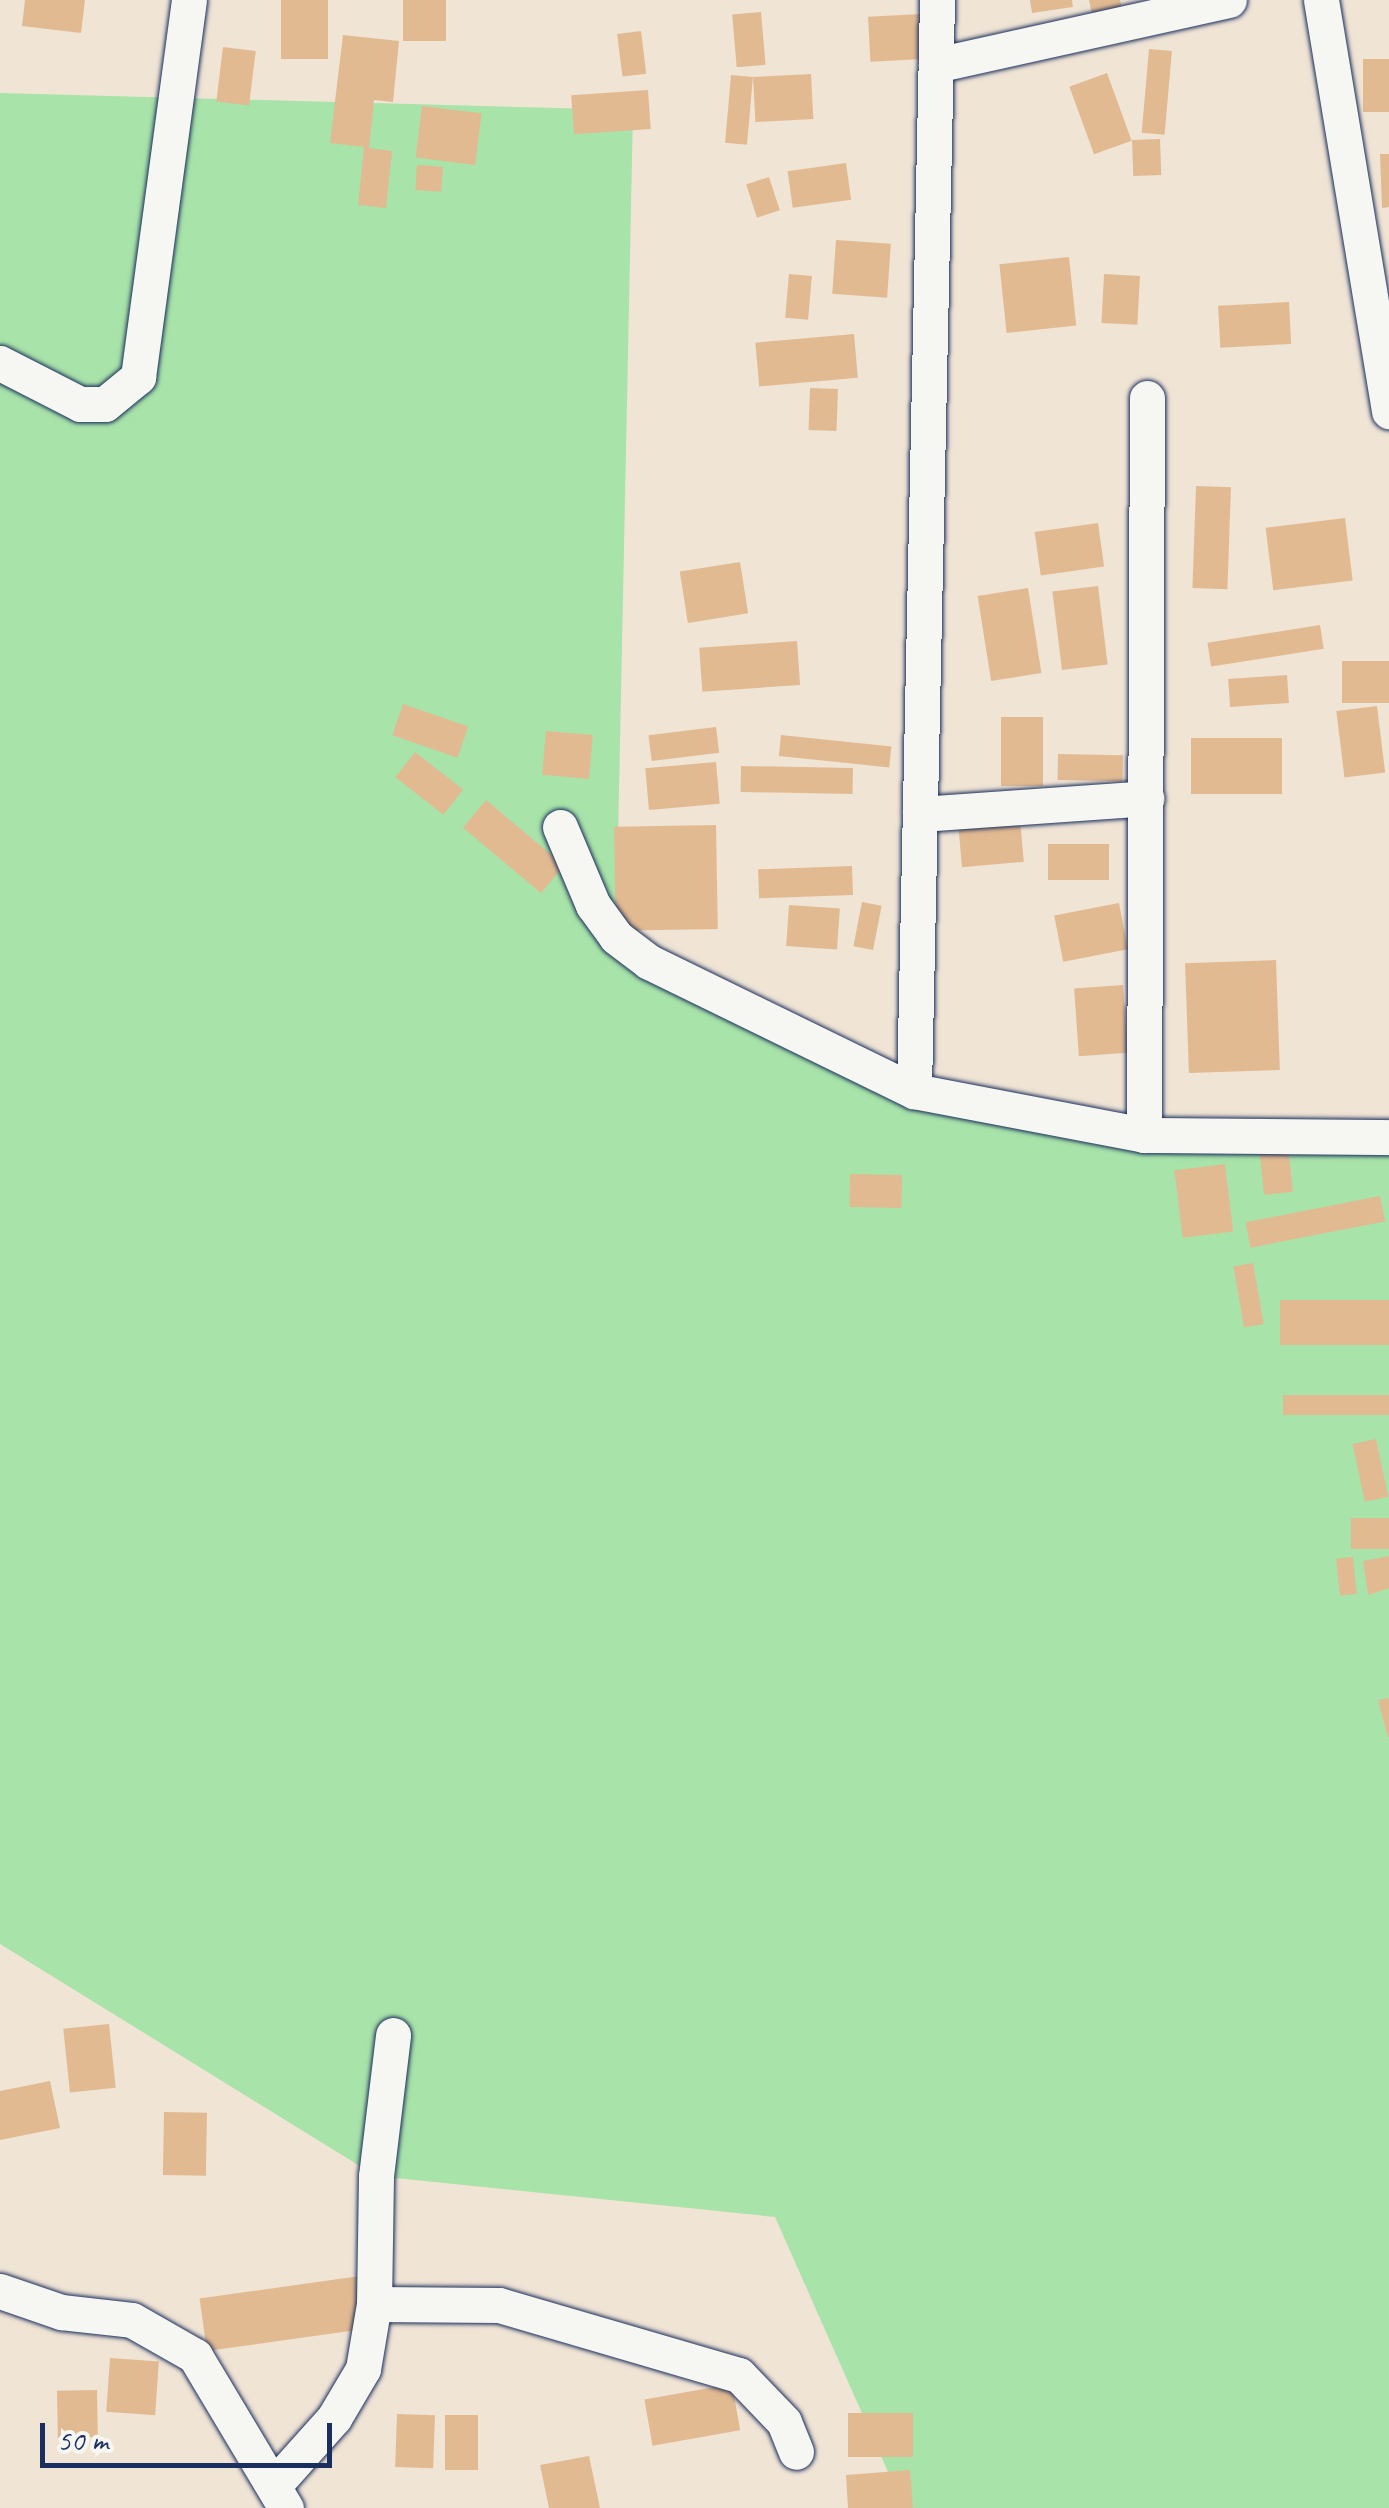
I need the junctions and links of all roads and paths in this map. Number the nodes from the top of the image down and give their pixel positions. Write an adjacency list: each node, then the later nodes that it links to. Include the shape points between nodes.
1 (189, 0): 6 (street, via 138,377 105,404 80,404)
2 (937, 0): 5 (street)
3 (1229, 0): 5 (street)
4 (1321, 0): 8 (street)
5 (936, 65): 10 (street)
6 (0, 363)
7 (1147, 398): 9 (street)
8 (1389, 411)
9 (1146, 798): 10 (street); 13 (street)
10 (920, 814): 12 (street)
11 (560, 827): 12 (street, via 593,905 616,937 648,962)
12 (914, 1091): 13 (street)
13 (1144, 1135): 14 (street)
14 (1389, 1138)
15 (393, 2035): 17 (street, via 376,2176)
16 (0, 2291): 19 (street, via 61,2312 132,2320 195,2356)
17 (374, 2304): 18 (street, via 499,2305 739,2374 784,2422); 19 (street, via 363,2369)
18 (796, 2452)
19 (281, 2496)

